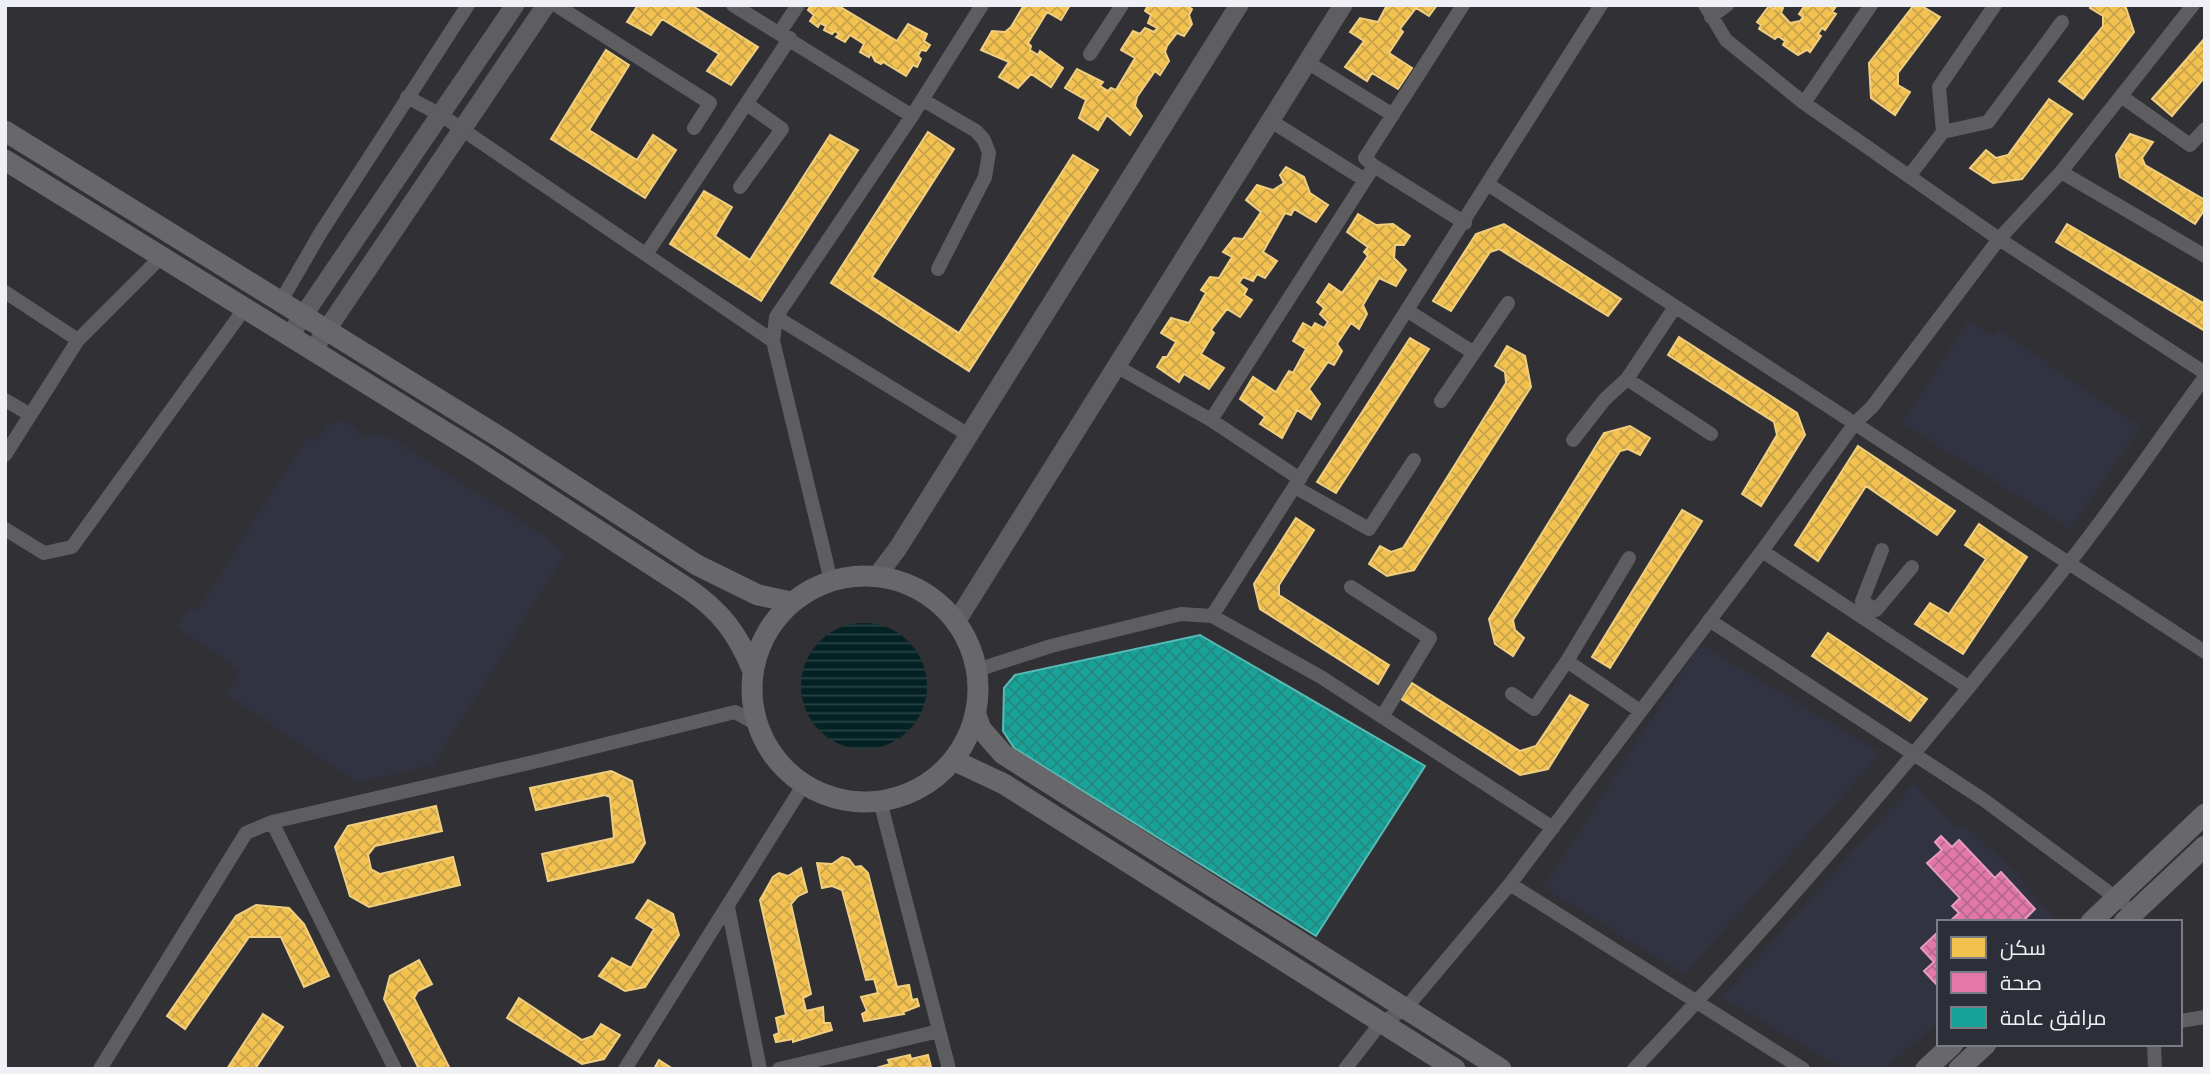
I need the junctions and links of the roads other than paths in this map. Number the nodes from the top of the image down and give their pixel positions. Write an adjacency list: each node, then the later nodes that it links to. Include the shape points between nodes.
1 (468, 5): 23 (street)
2 (515, 5): 27 (street)
3 (546, 5): 32 (street)
4 (556, 5): 31 (street, via 710,103)
5 (733, 5): 19 (street)
6 (797, 5): 19 (street)
7 (982, 5): 24 (street)
8 (1122, 5): 20 (street)
9 (1239, 5): 71 (street)
10 (1343, 5): 21 (street)
11 (1463, 5): 28 (street)
12 (1601, 5): 41 (street)
13 (1727, 5): 17 (street)
14 (1871, 5): 25 (street)
15 (1996, 5): 35 (street, via 1939,87)
16 (2193, 5): 22 (street)
17 (1708, 11): 25 (street, via 1726,40)
18 (2062, 22): 35 (street, via 1988,122)
19 (785, 35): 26 (street); 29 (street)
20 (1090, 54)
21 (1307, 62): 28 (street); 30 (street)
22 (2121, 96): 33 (street, via 2190,145); 38 (street)
23 (407, 97): 27 (street); 50 (street)
24 (923, 100): 29 (street); 48 (street, via 976,131 989,153 985,177)
25 (1804, 103): 39 (street)
26 (747, 104): 42 (street, via 782,129); 46 (street)
27 (442, 115): 32 (street); 55 (street)
28 (1393, 115): 37 (street)
29 (912, 116): 56 (street)
30 (1270, 121): 40 (street); 63 (street)
31 (694, 128)
32 (461, 129): 46 (street); 57 (street)
33 (2205, 129)
34 (5, 131): 50 (main road)
35 (1943, 132): 39 (street)
36 (5, 159): 47 (main road)
37 (1370, 162): 40 (street); 43 (street)
38 (2061, 172): 44 (street); 45 (street)
39 (1910, 175): 44 (street)
40 (1360, 177): 69 (street)
41 (1489, 185): 43 (street); 52 (street)
42 (740, 187)
43 (1465, 223): 54 (street)
44 (1999, 239): 64 (street); 70 (street, via 1872,407)
45 (2203, 251)
46 (647, 253): 60 (street)
47 (162, 256): 53 (main road); 59 (street)
48 (938, 269)
49 (5, 292): 59 (street)
50 (281, 301): 55 (main road)
51 (1508, 303): 62 (street)
52 (1675, 307): 65 (street); 70 (street)
53 (245, 308): 58 (main road); 77 (street, via 72,547 44,553)
54 (1408, 311): 62 (street); 76 (street)
55 (304, 316): 57 (main road); 58 (street)
56 (776, 317): 60 (street); 71 (street)
57 (326, 330): 61 (street); 86 (main road, via 697,565 737,586)
58 (290, 335): 61 (main road)
59 (78, 340): 68 (street)
60 (773, 341): 84 (street)
61 (313, 350): 94 (main road, via 705,600 732,626)
62 (1474, 353): 67 (street)
63 (1116, 366): 69 (street); 90 (street)
64 (2205, 375): 81 (street)
65 (1627, 379): 72 (street); 73 (street)
66 (5, 400): 68 (street)
67 (1441, 401)
68 (29, 414): 74 (street)
69 (1211, 420): 76 (street)
70 (1854, 424): 79 (street); 81 (street)
71 (967, 434): 83 (street)
72 (1712, 434)
73 (1573, 440)
74 (5, 455)
75 (1414, 460): 76 (street, via 1369,529)
76 (1298, 483): 88 (street)
77 (5, 529)
78 (1882, 550): 87 (street, via 1862,601)
79 (1762, 551): 87 (street); 89 (street)
80 (1629, 558): 92 (street)
81 (2069, 563): 91 (street); 95 (street)
82 (1912, 567): 87 (street, via 1876,610)
83 (877, 576): 84 (main road); 90 (main road, via 916,589)
84 (831, 581): 86 (main road)
85 (1351, 587): 99 (street, via 1430,638)
86 (791, 603): 94 (main road, via 761,643)
87 (1865, 611): 95 (street)
88 (1212, 616): 93 (street, via 1181,614 1051,646); 99 (street)
89 (1709, 620): 97 (street); 101 (street)
90 (956, 622): 93 (main road, via 970,645)
91 (2205, 652)
92 (1567, 661): 96 (street, via 1534,709); 97 (street)
93 (977, 670): 98 (main road)
94 (753, 671): 100 (main road)
95 (1968, 687): 101 (street)
96 (1512, 694)
97 (1640, 711): 107 (street)
98 (975, 715): 102 (main road); 115 (main road, via 989,739 1009,758)
99 (1382, 717): 107 (street)
100 (757, 724): 103 (main road, via 784,768); 106 (street, via 735,712)
101 (1914, 756): 110 (street, via 1984,800); 114 (street)
102 (953, 760): 104 (main road, via 921,788); 118 (main road, via 1004,784)
103 (804, 784): 104 (main road, via 854,802); 111 (street)
104 (880, 801): 119 (street)
105 (2205, 814): 110 (main road)
106 (272, 822): 123 (street, via 246,833 236,847); 124 (street)
107 (1553, 828): 109 (street)
108 (2205, 846): 112 (main road)
109 (1510, 884): 114 (street); 115 (street)
110 (2118, 898): 112 (street); 113 (main road)
111 (728, 906): 125 (street); 126 (street)
112 (2130, 919)
113 (2093, 920)
114 (1696, 1003): 132 (street); 133 (street)
115 (1406, 1008): 118 (street); 131 (main road)
116 (2205, 1017): 117 (street)
117 (2182, 1021)
118 (1380, 1024): 129 (street); 130 (main road)
119 (939, 1031): 127 (street); 128 (street)
120 (1951, 1046): 134 (main road)
121 (1984, 1046): 135 (main road)
122 (2154, 1046): 136 (street)
123 (100, 1069)
124 (395, 1069)
125 (625, 1069)
126 (760, 1069)
127 (779, 1069)
128 (949, 1069)
129 (1345, 1069)
130 (1455, 1069)
131 (1501, 1069)
132 (1634, 1069)
133 (1803, 1069)
134 (1926, 1069)
135 (1959, 1069)
136 (2155, 1069)

